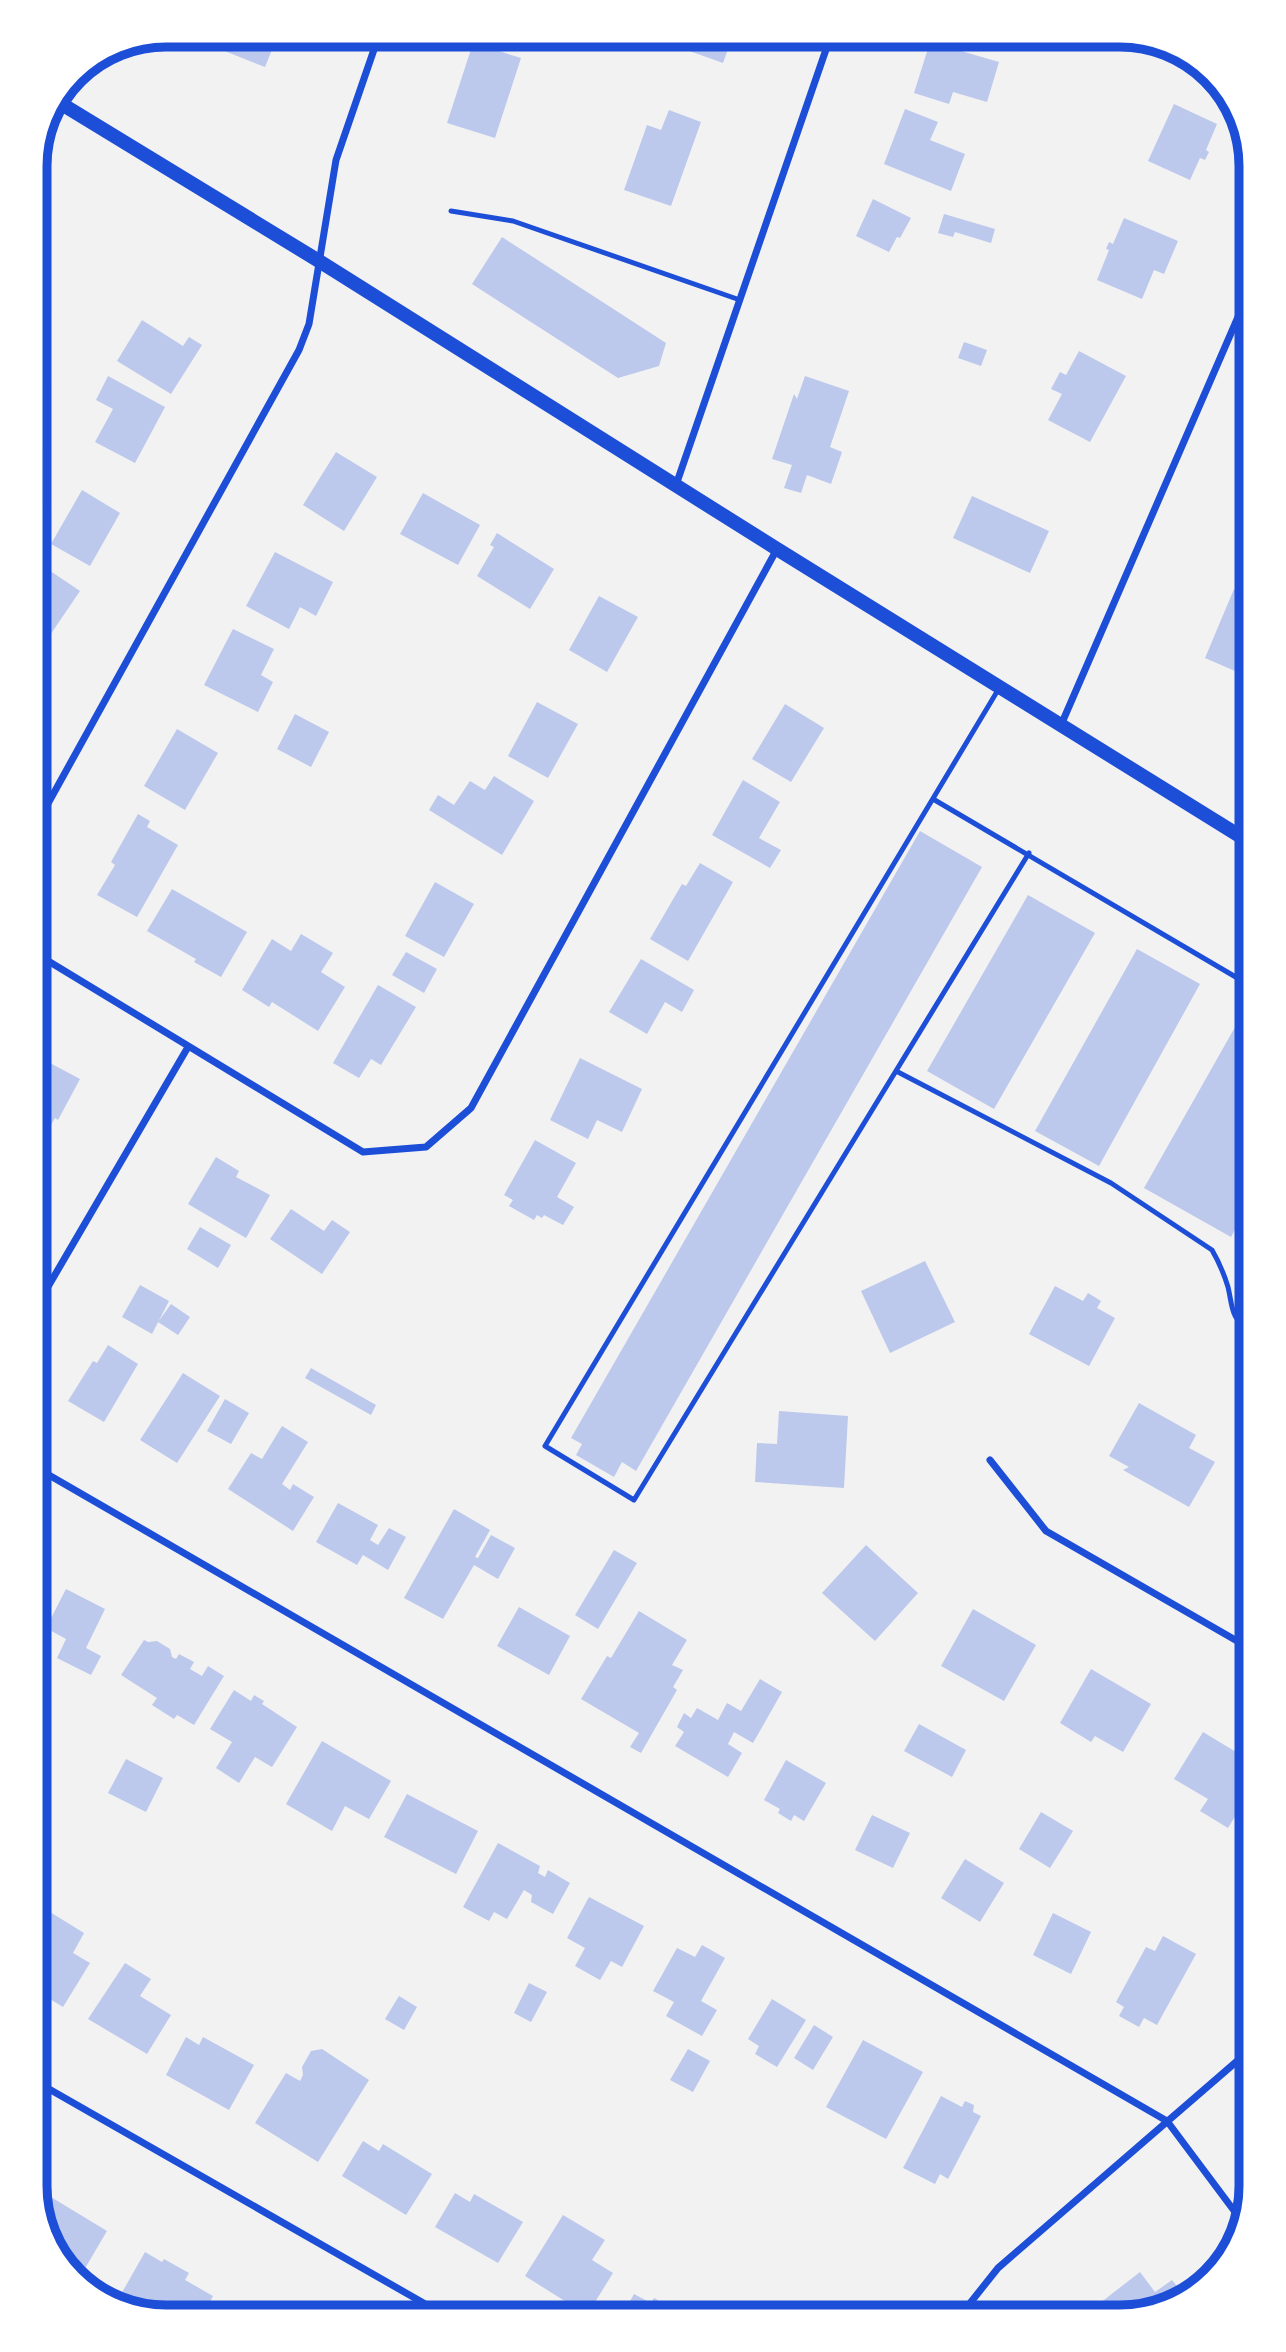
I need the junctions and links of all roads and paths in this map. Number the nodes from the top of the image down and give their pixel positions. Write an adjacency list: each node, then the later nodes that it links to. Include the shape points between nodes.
1 (375, 47): 5 (street, via 336,160)
2 (827, 48): 6 (street)
3 (64, 106): 5 (main road)
4 (451, 211): 6 (lane, via 513,221)
5 (319, 261): 8 (main road); 13 (street, via 309,324 299,350)
6 (740, 300): 8 (street)
7 (1239, 315): 11 (street)
8 (676, 485): 9 (main road)
9 (777, 549): 10 (main road); 18 (street, via 471,1108 426,1147 363,1152)
10 (1000, 687): 11 (main road); 12 (lane)
11 (1061, 725): 14 (main road)
12 (933, 799): 15 (lane); 19 (lane, via 545,1446 634,1500)
13 (48, 804)
14 (1239, 836)
15 (1029, 853): 17 (lane); 19 (lane)
16 (48, 961): 18 (street)
17 (1239, 979)
18 (188, 1047): 20 (street)
19 (896, 1071): 21 (lane, via 1111,1184 1212,1250)
20 (47, 1289)
21 (1239, 1322)
22 (990, 1460): 24 (street, via 1046,1531)
23 (47, 1474): 27 (street)
24 (1239, 1642)
25 (1239, 2059): 27 (street)
26 (47, 2088): 29 (street)
27 (1167, 2121): 28 (street); 30 (street, via 998,2268)
28 (1236, 2213)
29 (426, 2304)
30 (969, 2305)

